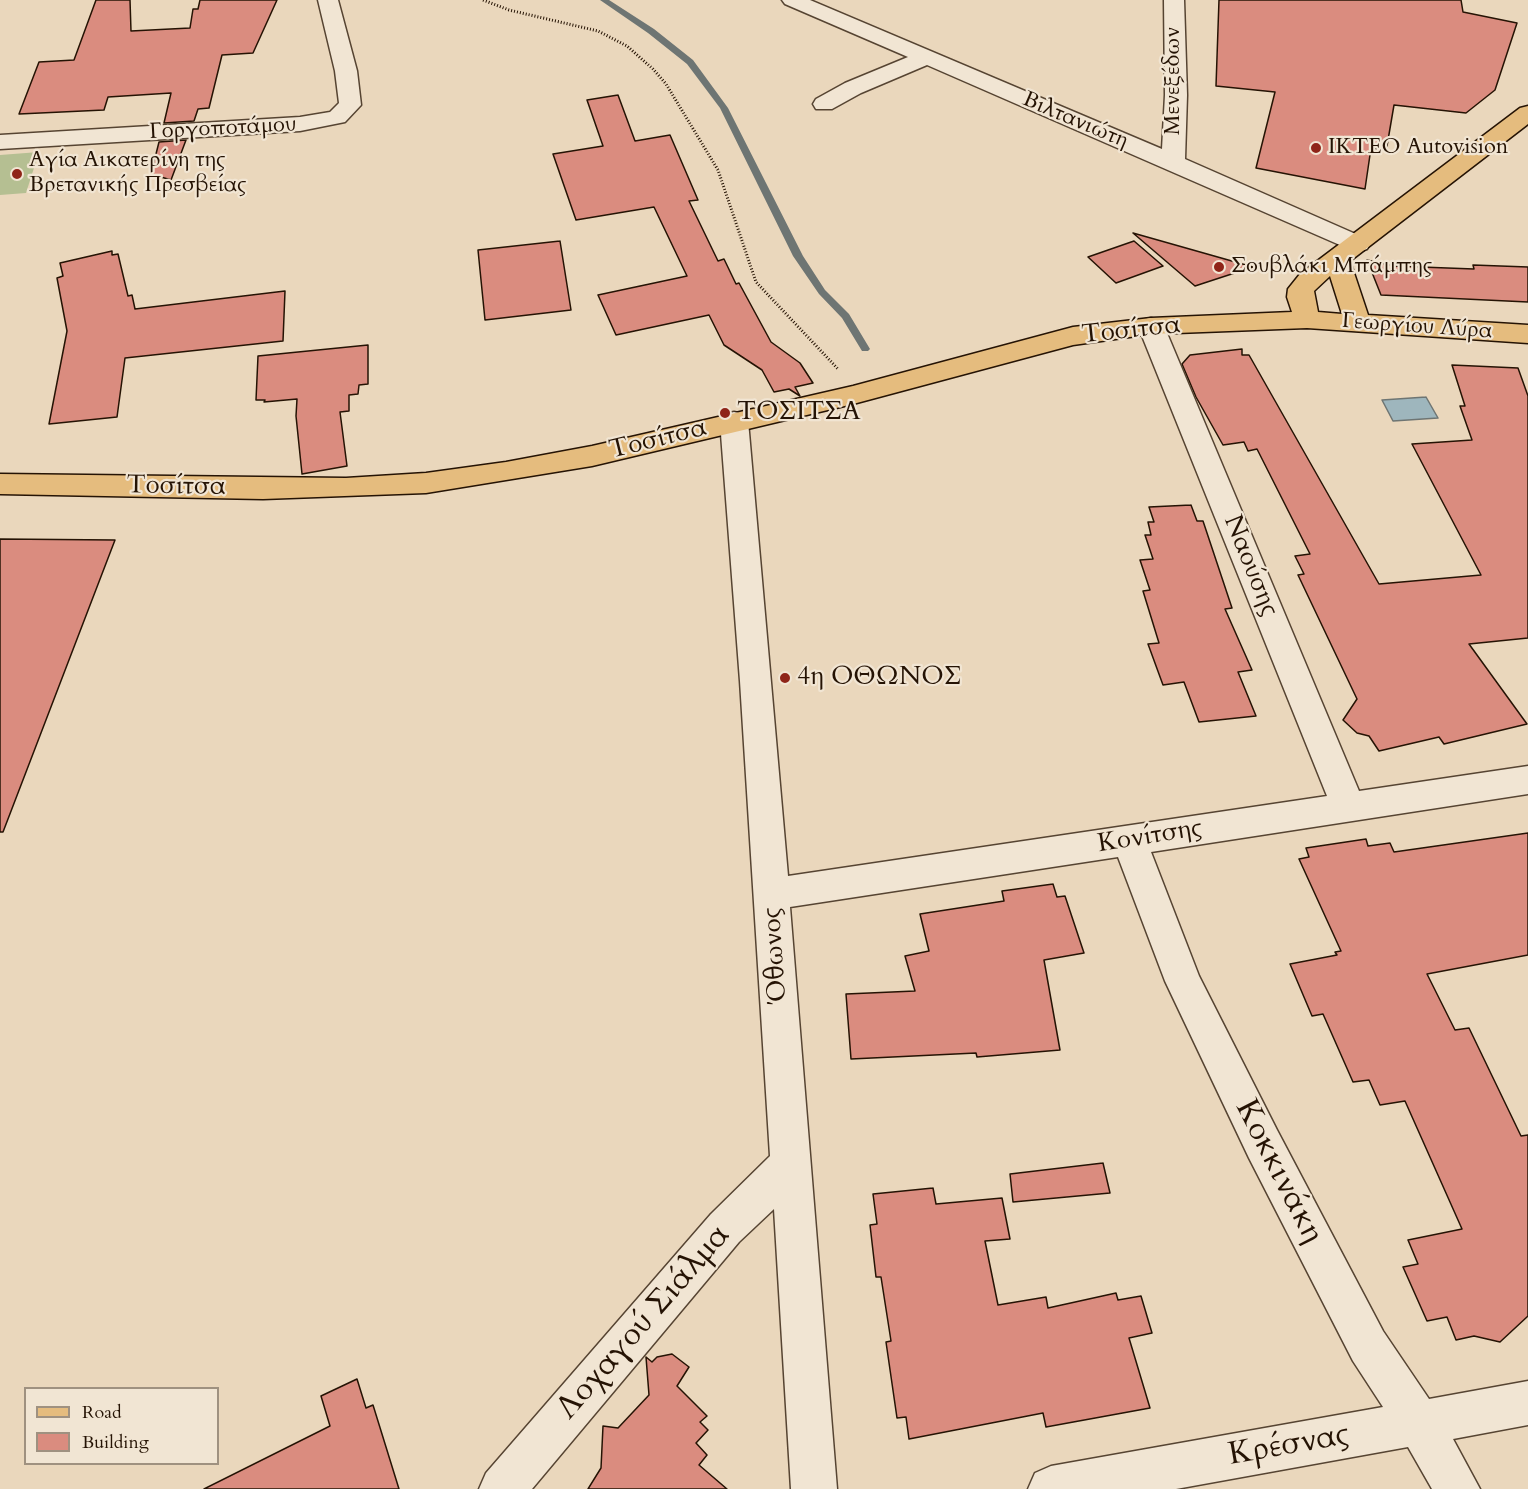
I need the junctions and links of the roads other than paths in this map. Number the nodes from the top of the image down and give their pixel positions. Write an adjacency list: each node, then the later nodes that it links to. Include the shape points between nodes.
1 (328, 0): 7 (street, Γοργοποτάμου, via 346,71 350,105 337,117 300,124)
2 (792, 0): 4 (street, Βιλτανιώτη)
3 (1174, 0): 8 (street, Μενεξέδων)
4 (925, 58): 5 (street); 8 (street, Βιλτανιώτη)
5 (824, 104)
6 (1528, 113): 9 (main road)
7 (0, 142)
8 (1173, 162): 9 (street, Βιλτανιώτη)
9 (1358, 244): 10 (main road)
10 (1337, 259): 11 (main road, via 1301,290); 12 (main road)
11 (1307, 320): 12 (main road, Γεωργίου Λύρα); 13 (main road, Τοσίτσα)
12 (1358, 323): 14 (main road, Γεωργίου Λύρα)
13 (1151, 326): 15 (main road, Τοσίτσα, via 1073,336 853,395); 18 (street, Ναούσης)
14 (1528, 334)
15 (735, 421): 16 (main road, Τοσίτσα, via 592,456 426,483 263,489); 20 (street, Όθωνος)
16 (0, 484)
17 (1528, 780): 18 (street, Κονίτσης)
18 (1349, 807): 19 (street, Κονίτσης)
19 (1129, 840): 20 (street, Κονίτσης); 23 (street, Κοκκινάκη, via 1183,981 1263,1144 1353,1318)
20 (771, 894): 21 (street, Όθωνος)
21 (792, 1163): 24 (street, Λοχαγού Σιάλμα, via 725,1228); 25 (street, Όθωνος)
22 (1528, 1403): 23 (street, Κρέσνας)
23 (1419, 1422): 26 (street, Κρέσνας); 27 (street, Κοκκινάκη)
24 (502, 1489)
25 (814, 1489)
26 (1051, 1489)
27 (1457, 1489)

